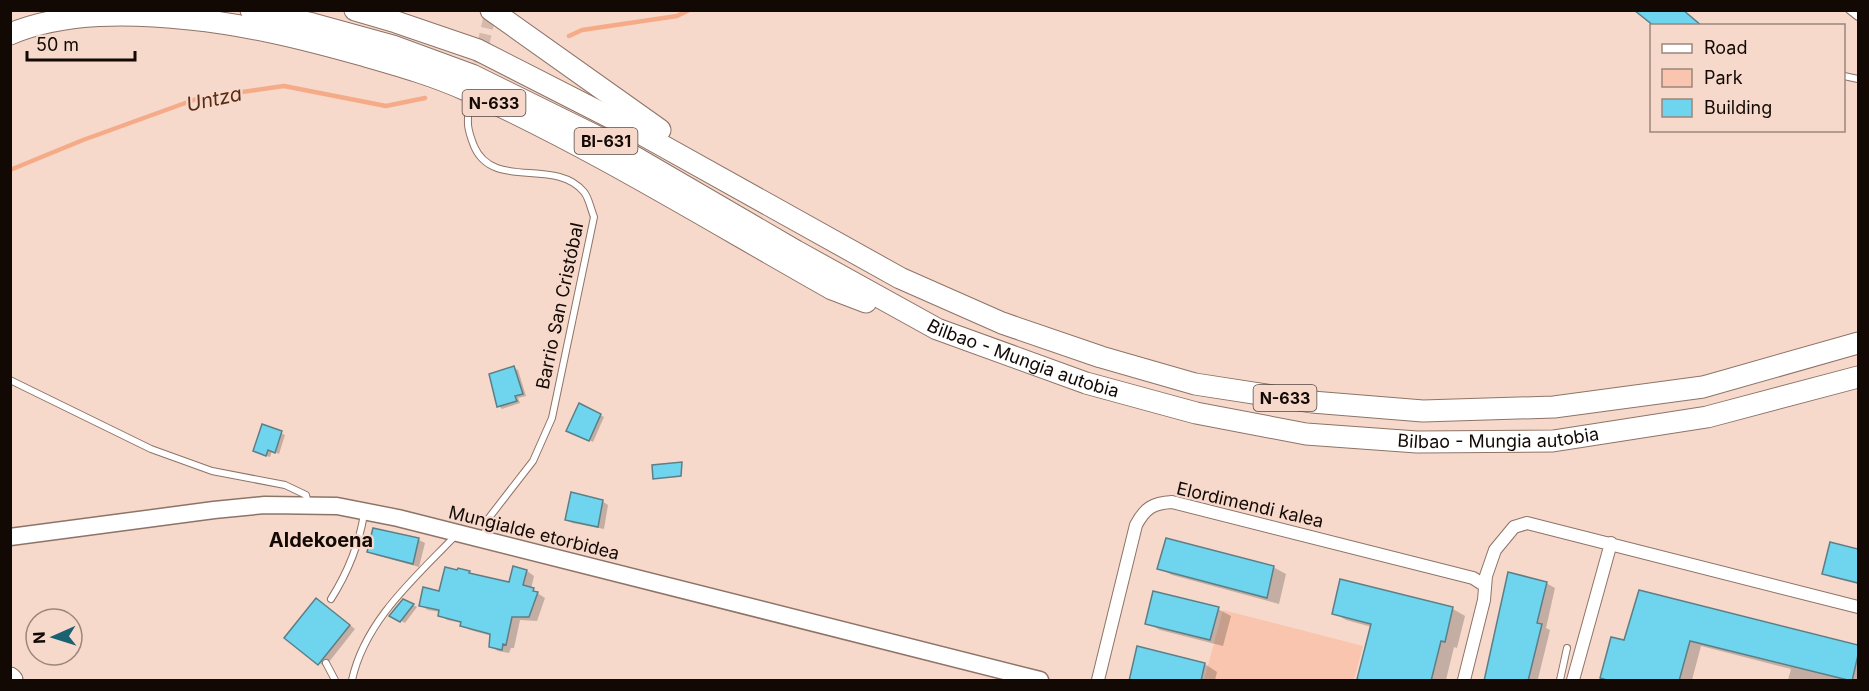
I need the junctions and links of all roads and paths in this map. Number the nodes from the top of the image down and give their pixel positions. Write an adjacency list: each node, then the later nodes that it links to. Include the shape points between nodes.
1 (251, 10): 9 (highway, Bilbao - Mungia autobia / BI-631, via 393,46 472,75 614,145)
2 (355, 10): 8 (highway, Bilbao - Mungia autobia / BI-631, via 478,50)
3 (491, 10): 8 (highway)
4 (1849, 10): 5 (lane)
5 (1858, 17)
6 (10, 34): 9 (highway, N-633, via 62,20 165,16 234,24 405,67 464,89 631,173 832,289)
7 (469, 105): 17 (lane, Barrio San Cristóbal, via 467,128 478,156 508,172 545,173 572,182 585,192 594,218 552,418 533,461 488,519)
8 (746, 191): 10 (highway, Bilbao - Mungia autobia / N-633, via 900,278 1002,323 1195,384 1312,402 1423,411 1554,407 1703,387)
9 (937, 329): 11 (highway, Bilbao - Mungia autobia / N-633, via 1086,383 1196,413 1306,434 1417,442 1553,441 1707,417)
10 (1858, 343)
11 (1858, 377)
12 (10, 380): 13 (lane, via 151,449 212,471 285,486 306,495)
13 (308, 505): 14 (street, Mungialde etorbidea); 16 (street, Mungialde etorbidea, via 214,510)
14 (365, 510): 15 (street, Mungialde etorbidea); 20 (lane, via 350,566)
15 (457, 534): 17 (street, Mungialde etorbidea); 25 (lane, via 395,599 370,634)
16 (11, 537)
17 (483, 540): 26 (street, Mungialde etorbidea)
18 (1611, 543): 19 (street, via 1527,523 1514,527 1495,550); 21 (street); 30 (street)
19 (1484, 585): 27 (street, Elordimendi kalea, via 1473,578 1196,508 1158,503 1143,512 1136,525); 28 (street, via 1484,600)
20 (331, 599)
21 (1858, 607)
22 (1567, 648): 29 (lane)
23 (327, 663): 24 (lane)
24 (335, 681)
25 (352, 681)
26 (1040, 681)
27 (1098, 681)
28 (1464, 681)
29 (1560, 681)
30 (1573, 681)

